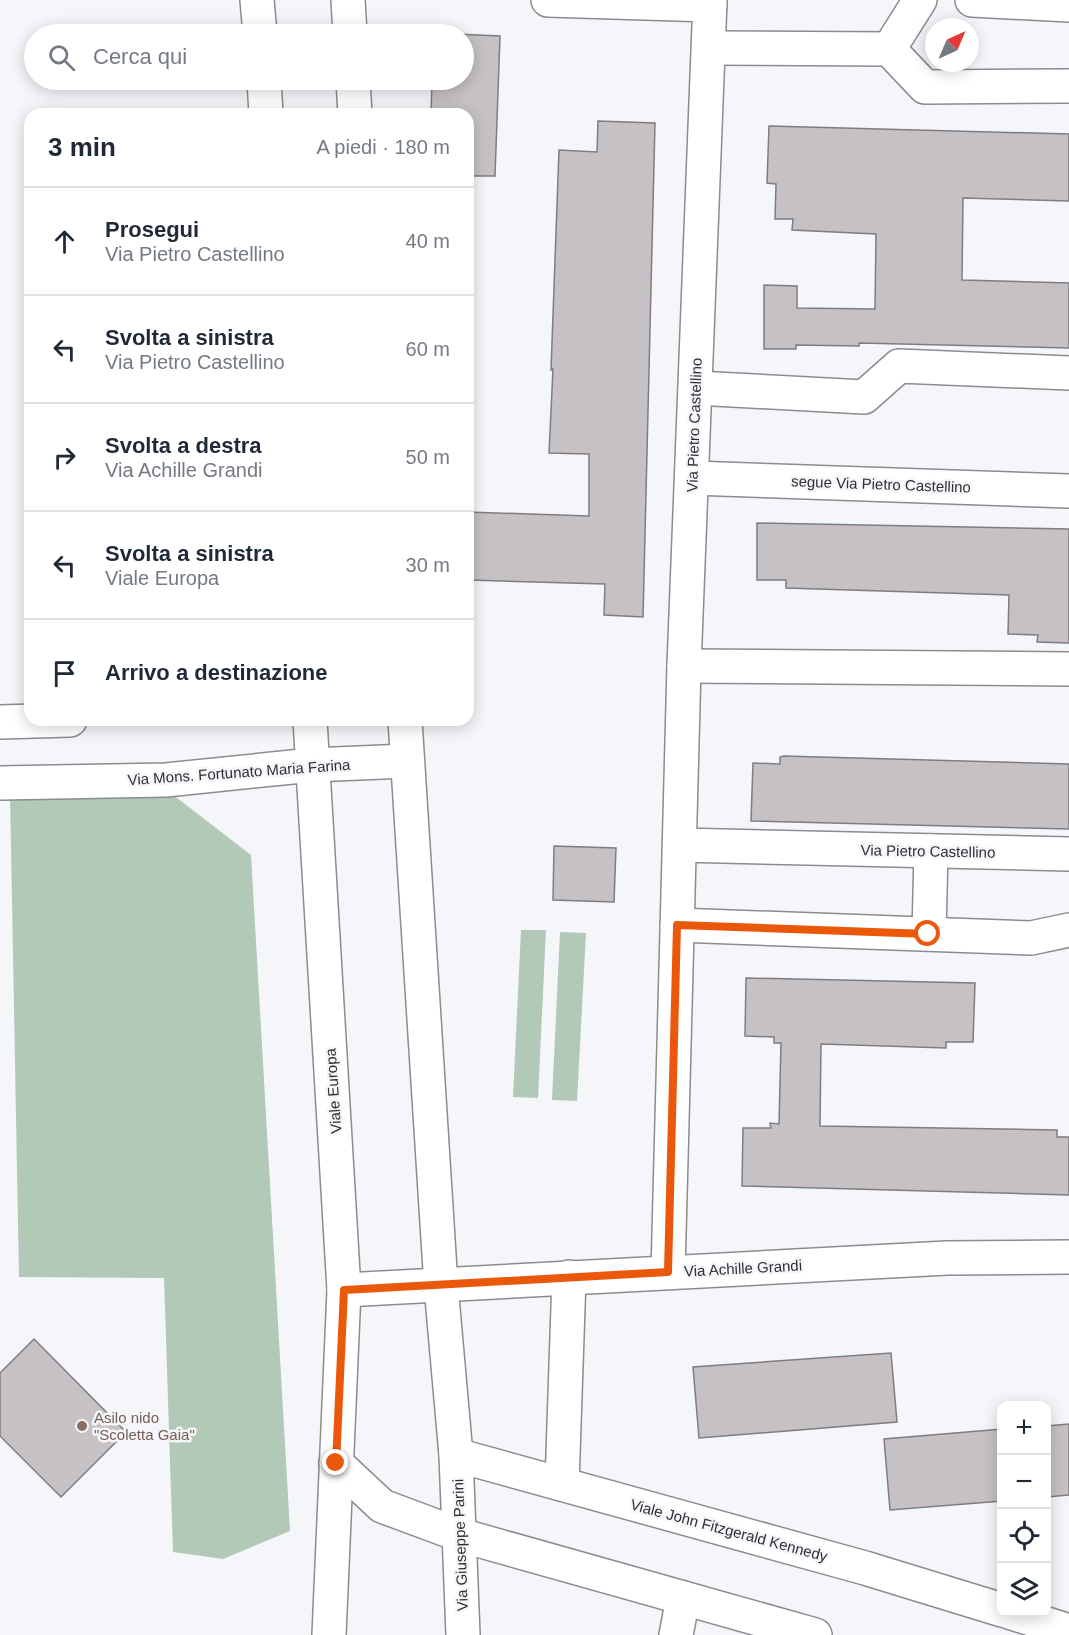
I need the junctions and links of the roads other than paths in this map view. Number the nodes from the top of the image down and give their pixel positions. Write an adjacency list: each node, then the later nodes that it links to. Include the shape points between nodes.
1 (257, 0): 8 (street)
2 (348, 0): 9 (street)
3 (548, 0): 6 (street, Via Pietro Castellino)
4 (920, 0): 11 (street)
5 (972, 0): 7 (street)
6 (710, 2): 10 (street, Via Pietro Castellino)
7 (1069, 5)
8 (259, 24)
9 (349, 24)
10 (710, 48): 11 (street); 18 (street, Via Pietro Castellino)
11 (889, 49): 12 (street, via 925,87)
12 (1069, 86)
13 (265, 90): 15 (street)
14 (353, 90): 16 (street)
15 (266, 108)
16 (354, 108)
17 (1069, 373): 18 (street, via 899,366 864,397)
18 (696, 388): 19 (street, Via Pietro Castellino)
19 (692, 478): 20 (street, segue Via Pietro Castellino); 21 (street, Via Pietro Castellino)
20 (1069, 491)
21 (684, 666): 22 (street); 30 (street, Via Pietro Castellino)
22 (1069, 669)
23 (24, 721): 24 (street)
24 (0, 722)
25 (310, 726): 28 (street, Viale Europa)
26 (405, 726): 27 (street)
27 (406, 761): 28 (street, Via Mons. Fortunato Maria Farina); 39 (street)
28 (312, 765): 29 (street, Via Mons. Fortunato Maria Farina, via 166,780); 40 (street, Viale Europa)
29 (0, 783)
30 (680, 845): 31 (street, Via Pietro Castellino); 33 (street, Via Pietro Castellino)
31 (931, 851): 32 (street, Via Pietro Castellino); 35 (street)
32 (1069, 854)
33 (677, 925): 35 (street); 37 (street, Via Pietro Castellino)
34 (1069, 930): 35 (street, via 1032,938)
35 (928, 934)
36 (1069, 1257): 37 (street, Via Achille Grandi, via 947,1258)
37 (668, 1272): 38 (street, Via Achille Grandi)
38 (569, 1277): 39 (street, Via Achille Grandi); 43 (street)
39 (441, 1286): 40 (street, Via Achille Grandi); 41 (street)
40 (344, 1290): 42 (street, Viale Europa)
41 (456, 1455): 43 (street, Viale John Fitzgerald Kennedy); 44 (street, Via Giuseppe Parini)
42 (336, 1463): 44 (street, via 382,1506); 49 (street)
43 (562, 1484): 46 (street, Viale John Fitzgerald Kennedy)
44 (460, 1535): 45 (street); 50 (street, Via Giuseppe Parini)
45 (683, 1598): 51 (street); 52 (street)
46 (997, 1608)
47 (1025, 1617): 48 (street)
48 (1069, 1631)
49 (329, 1635)
50 (463, 1635)
51 (676, 1635)
52 (815, 1635)

